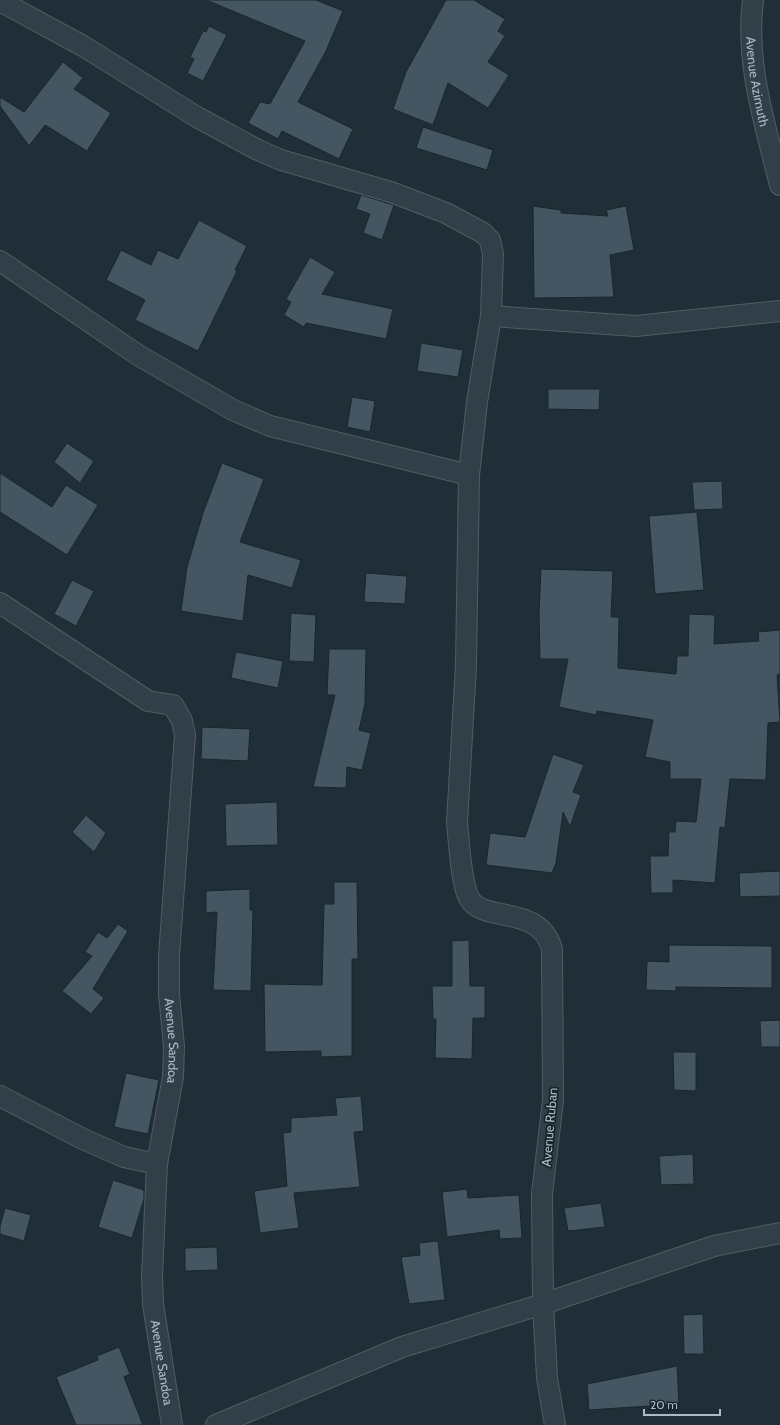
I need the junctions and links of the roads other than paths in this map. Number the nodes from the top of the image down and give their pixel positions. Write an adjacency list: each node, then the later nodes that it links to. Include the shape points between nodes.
1 (753, 0): 3 (street, Avenue Azimuth, via 750,41 754,76)
2 (0, 1): 6 (street, Avenue Ruban, via 82,46 197,117 258,150 281,160 391,192 446,213 483,233 490,240 494,254)
3 (780, 185)
4 (0, 261): 7 (street, via 138,355 233,410 270,426)
5 (780, 311): 6 (street, via 636,326)
6 (491, 316): 7 (street, Avenue Ruban, via 477,402)
7 (469, 475): 12 (street, Avenue Ruban, via 466,665 457,800 459,849 470,899 476,906 533,922 546,933 552,949 553,1100 542,1194)
8 (0, 603): 10 (street, Avenue Sandoa, via 148,701 172,706 182,721 185,735 169,956 169,994 174,1046 172,1077)
9 (0, 1096): 10 (street, via 83,1140 117,1154)
10 (157, 1164): 13 (street, Avenue Sandoa, via 153,1297)
11 (780, 1233): 12 (street, via 714,1246)
12 (543, 1304): 14 (street, via 402,1347); 15 (street, Avenue Ruban, via 547,1378)
13 (172, 1425)
14 (216, 1425)
15 (555, 1425)

